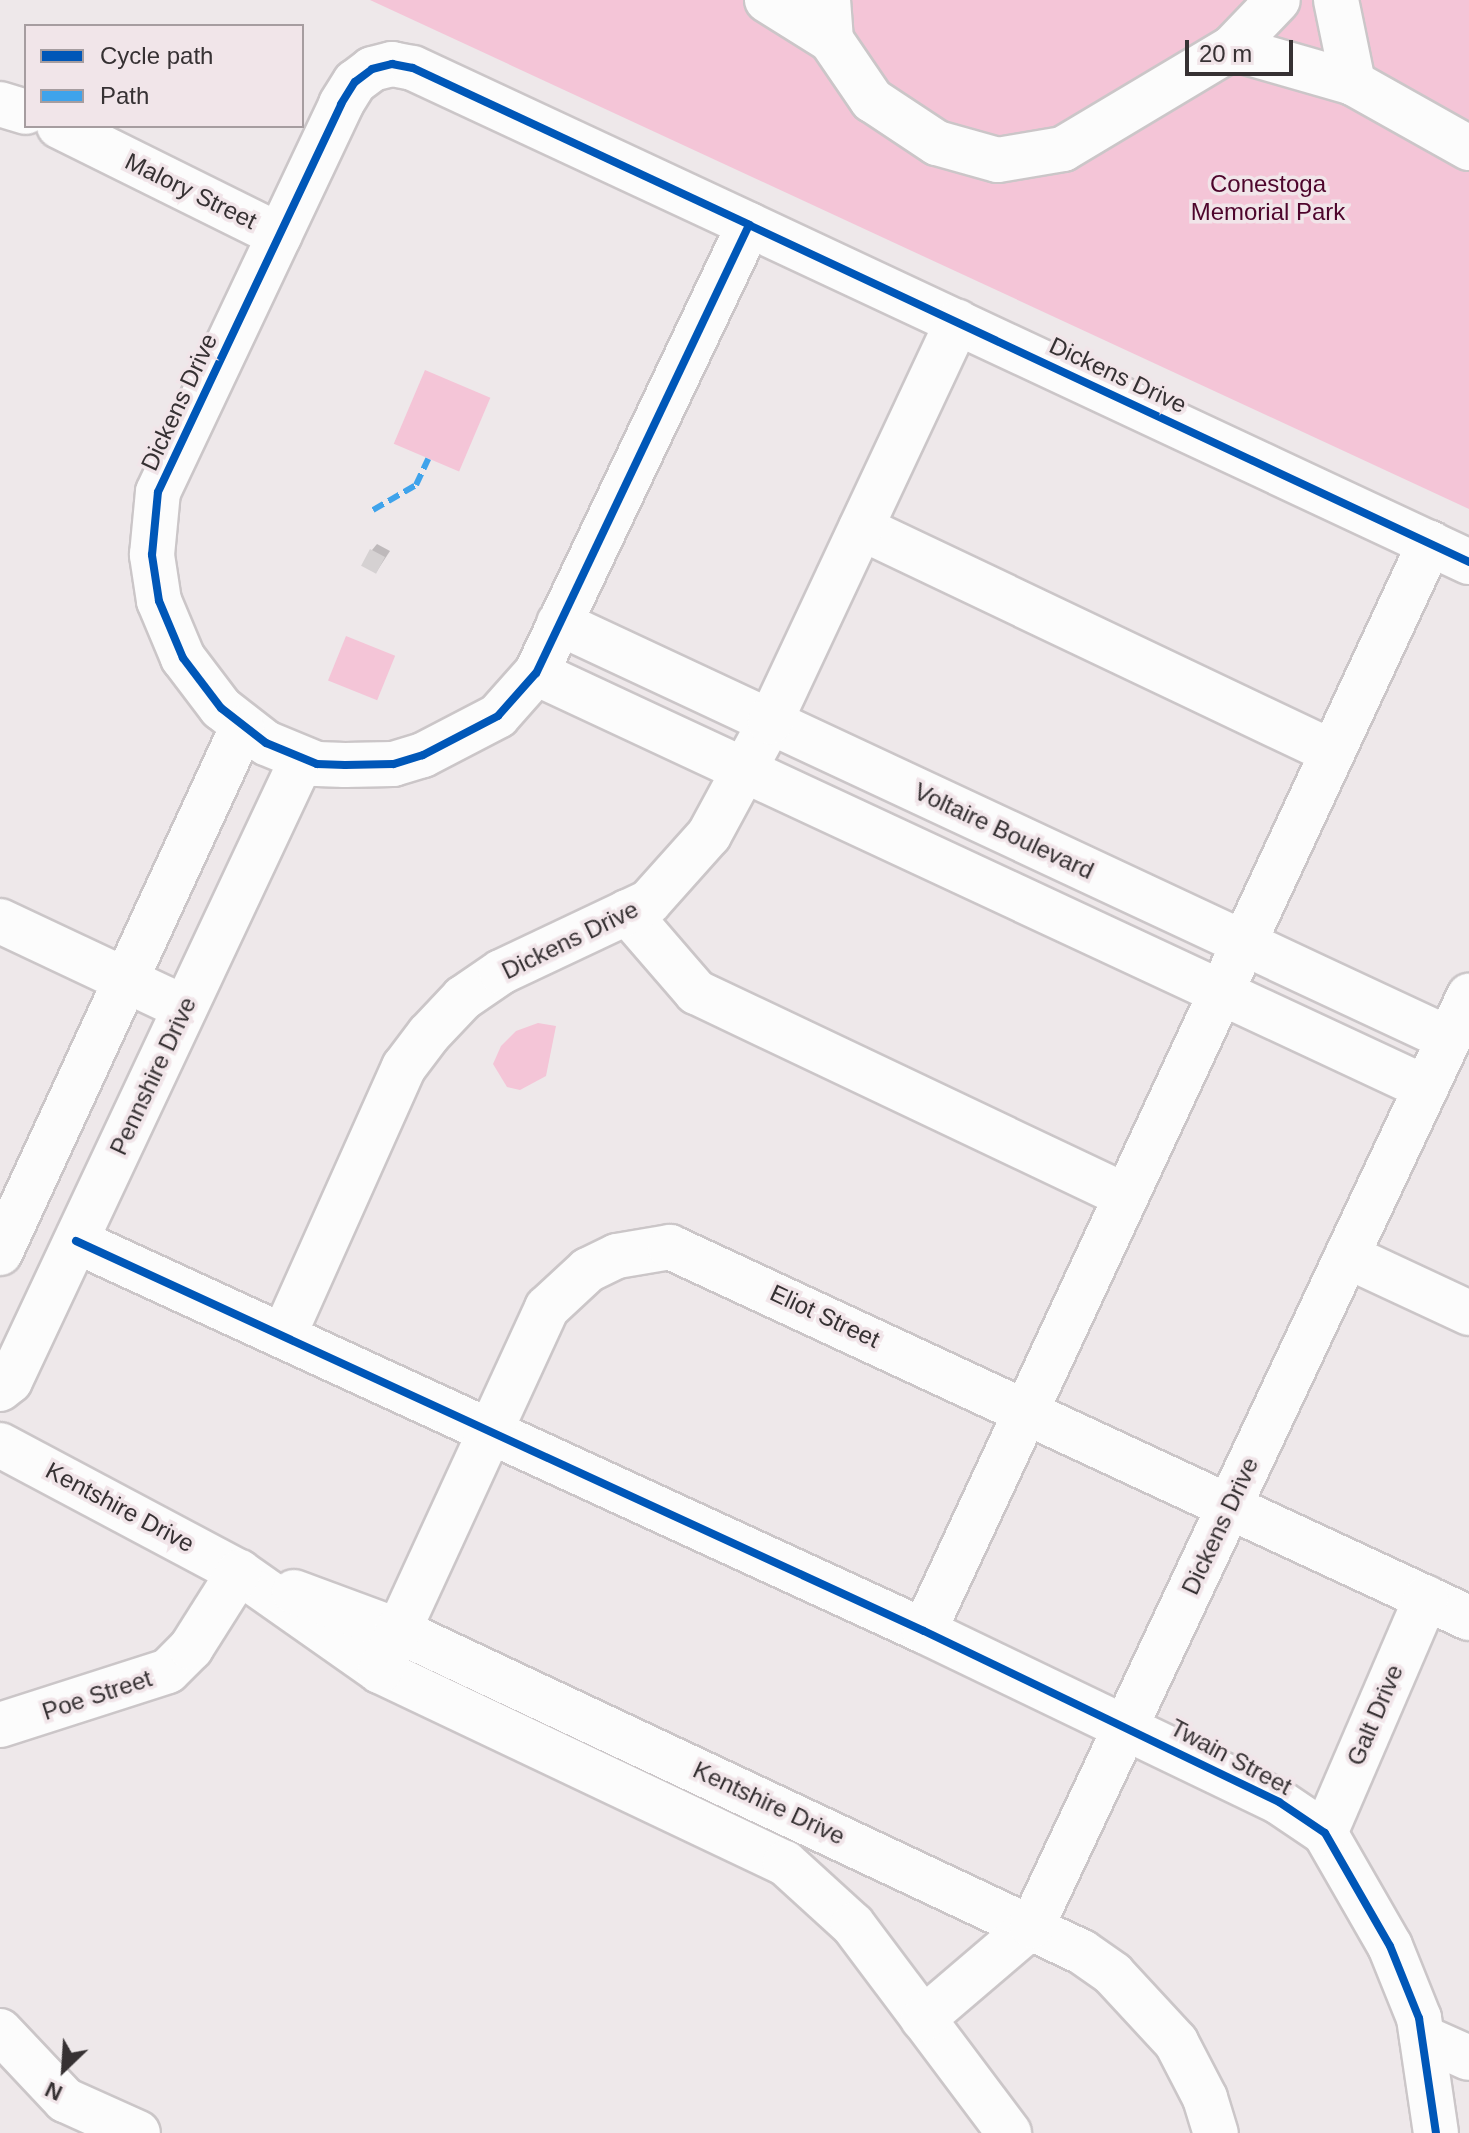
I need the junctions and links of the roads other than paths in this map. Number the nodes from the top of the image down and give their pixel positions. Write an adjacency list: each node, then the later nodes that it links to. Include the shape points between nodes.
1 (767, 0): 4 (street)
2 (1278, 0): 5 (street)
3 (1336, 0): 6 (street)
4 (829, 20): 5 (street, via 872,100 937,143 998,160 1063,149)
5 (1232, 48): 6 (street)
6 (1353, 83): 10 (street)
7 (0, 104): 8 (street)
8 (24, 111)
9 (63, 128): 12 (street, Malory Street)
10 (1469, 148)
11 (749, 225): 12 (street, Dickens Drive, via 413,68 392,64 372,69 348,93); 13 (street, Dickens Drive); 17 (street, Dickens Drive)
12 (279, 235): 20 (street, Dickens Drive, via 158,492 153,518 153,581 169,627 200,682)
13 (957, 322): 14 (street, Dickens Drive); 15 (street, Dickens Drive)
14 (861, 528): 19 (street, Dickens Drive); 21 (street)
15 (1430, 543): 16 (street, Dickens Drive); 21 (street)
16 (1469, 562)
17 (559, 623): 18 (street, Dickens Drive); 19 (street, Voltaire Boulevard)
18 (536, 673): 22 (street, Dickens Drive, via 498,716 423,755 369,766); 23 (street)
19 (770, 722): 23 (street, Dickens Drive); 26 (street, Voltaire Boulevard)
20 (242, 728): 22 (street, Dickens Drive); 27 (street)
21 (1332, 752): 26 (street)
22 (302, 759): 30 (street, Pennshire Drive)
23 (746, 771): 24 (street, Dickens Drive, via 682,871 649,902); 28 (street)
24 (627, 912): 33 (street, via 696,992); 38 (street, Dickens Drive, via 501,972 463,998 429,1034 404,1067)
25 (0, 921): 27 (street)
26 (1242, 942): 28 (street); 31 (street, Voltaire Boulevard)
27 (126, 980): 30 (street); 35 (street)
28 (1220, 993): 32 (street); 33 (street)
29 (1469, 996): 31 (street, Dickens Drive)
30 (185, 1008): 34 (street, Pennshire Drive)
31 (1449, 1039): 32 (street, Dickens Drive)
32 (1426, 1088): 36 (street, Dickens Drive)
33 (1125, 1196): 40 (street)
34 (76, 1241): 38 (street, Twain Street); 39 (street, Pennshire Drive, via 10,1381)
35 (0, 1253)
36 (1347, 1256): 37 (street); 43 (street, Dickens Drive)
37 (1469, 1313)
38 (284, 1335): 41 (street, Twain Street)
39 (0, 1389)
40 (1024, 1408): 41 (street, Eliot Street, via 670,1247 617,1256 569,1283 547,1308); 43 (street, Eliot Street); 48 (street)
41 (491, 1431): 47 (street, Eliot Street); 48 (street, Twain Street)
42 (0, 1445): 44 (street, Kentshire Drive)
43 (1230, 1505): 45 (street, Eliot Street); 51 (street, Dickens Drive)
44 (239, 1572): 47 (street, Kentshire Drive); 49 (street, Kentshire Drive); 50 (street, Poe Street, via 191,1648 168,1671)
45 (1426, 1598): 46 (street, Eliot Street); 52 (street, Galt Drive)
46 (1469, 1618)
47 (397, 1630): 49 (street, Eliot Street); 53 (street, Kentshire Drive)
48 (924, 1631): 51 (street, Twain Street)
49 (380, 1671): 54 (street, Kentshire Drive, via 785,1863 853,1925)
50 (0, 1725)
51 (1127, 1726): 52 (street, Twain Street, via 1240,1781); 53 (street, Dickens Drive)
52 (1325, 1833): 56 (street, Twain Street, via 1390,1946)
53 (1032, 1926): 54 (street, Dickens Drive); 60 (street, Kentshire Drive, via 1113,1974 1160,2023 1192,2069)
54 (923, 2019): 59 (street, Kentshire Drive)
55 (0, 2031): 58 (street, via 65,2100)
56 (1422, 2037): 57 (street); 61 (street, Twain Street)
57 (1469, 2058)
58 (138, 2133)
59 (1009, 2133)
60 (1216, 2133)
61 (1436, 2133)

